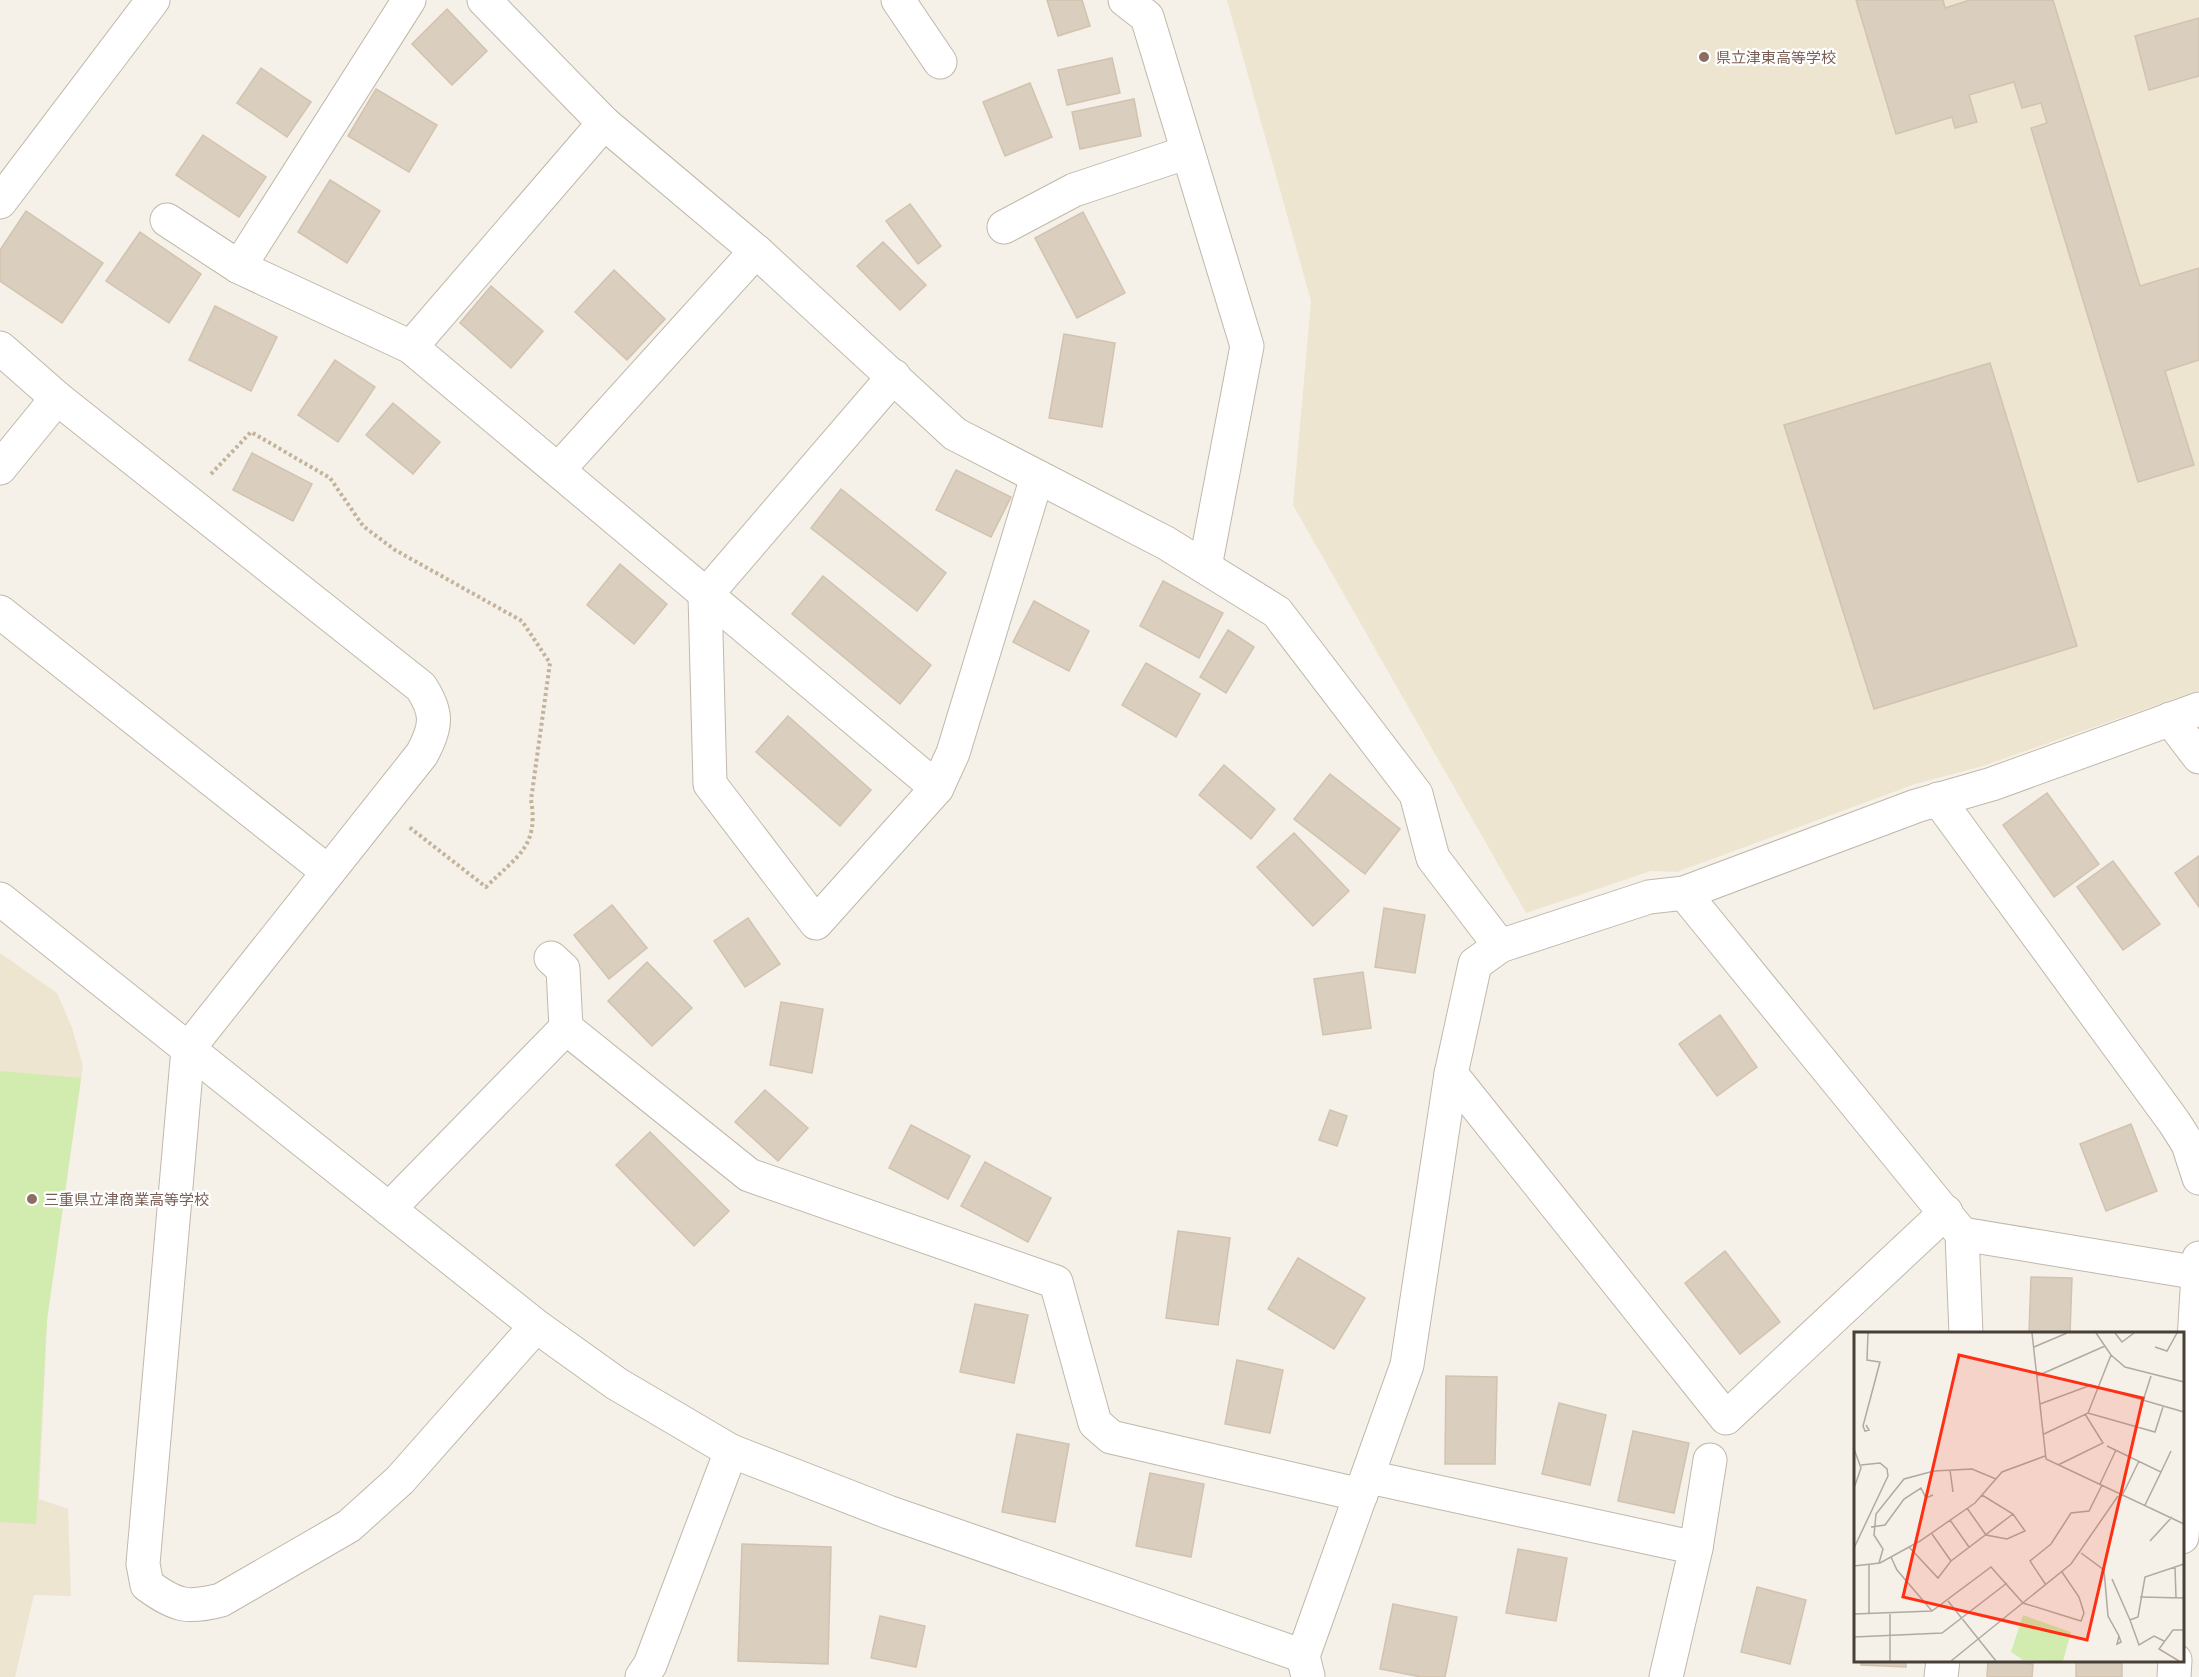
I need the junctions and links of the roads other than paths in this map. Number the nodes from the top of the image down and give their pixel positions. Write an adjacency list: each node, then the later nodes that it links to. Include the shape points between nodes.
1 (153, 0): 9 (street)
2 (409, 0): 13 (street)
3 (483, 0): 7 (street)
4 (898, 0): 6 (street)
5 (1125, 0): 8 (street, via 1147,17)
6 (940, 62)
7 (604, 123): 12 (street); 14 (street)
8 (1188, 152): 11 (street, via 1074,190); 21 (street, via 1247,346)
9 (0, 201)
10 (167, 220): 13 (street)
11 (1004, 227)
12 (756, 251): 16 (street); 19 (street)
13 (239, 267): 14 (street)
14 (411, 347): 19 (street)
15 (0, 348): 17 (street)
16 (894, 376): 20 (street, via 955,434); 22 (street)
17 (57, 398): 18 (street); 28 (street, via 421,687 432,705 432,736 422,753)
18 (0, 468)
19 (559, 469): 22 (street)
20 (1037, 477): 21 (street, via 1166,543); 26 (street, via 953,753)
21 (1204, 567): 31 (street, via 1277,612 1416,794 1432,858)
22 (705, 596): 26 (street); 26 (street, via 710,784 816,924)
23 (0, 612): 28 (street)
24 (2185, 714): 25 (street); 27 (street, via 1992,784)
25 (2199, 757)
26 (937, 788)
27 (1938, 799): 29 (street); 36 (street, via 2174,1122 2188,1144)
28 (327, 871): 34 (street)
29 (1684, 893): 31 (street, via 1649,897); 38 (street)
30 (0, 899): 34 (street)
31 (1500, 946): 35 (street, via 1475,964)
32 (551, 958): 33 (street, via 563,969)
33 (566, 1028): 37 (street); 44 (street, via 749,1175 1056,1282 1095,1423 1111,1437)
34 (188, 1049): 37 (street); 40 (street, via 143,1564 147,1586 179,1606 201,1606 221,1600 348,1526 400,1480)
35 (1451, 1074): 38 (street, via 1726,1418); 44 (street, via 1407,1365)
36 (2199, 1179)
37 (389, 1209): 40 (street)
38 (1954, 1223): 39 (street); 41 (street)
39 (2199, 1268): 45 (street)
40 (536, 1326): 42 (street, via 617,1384)
41 (1966, 1332)
42 (731, 1451): 49 (street); 50 (street, via 650,1665)
43 (1710, 1460): 46 (street)
44 (1365, 1486): 46 (street); 49 (street)
45 (2184, 1505)
46 (1696, 1548): 51 (street)
47 (1942, 1662): 52 (street)
48 (2175, 1662): 53 (street)
49 (1305, 1666)
50 (642, 1677)
51 (1666, 1677)
52 (1941, 1677)
53 (2174, 1677)

